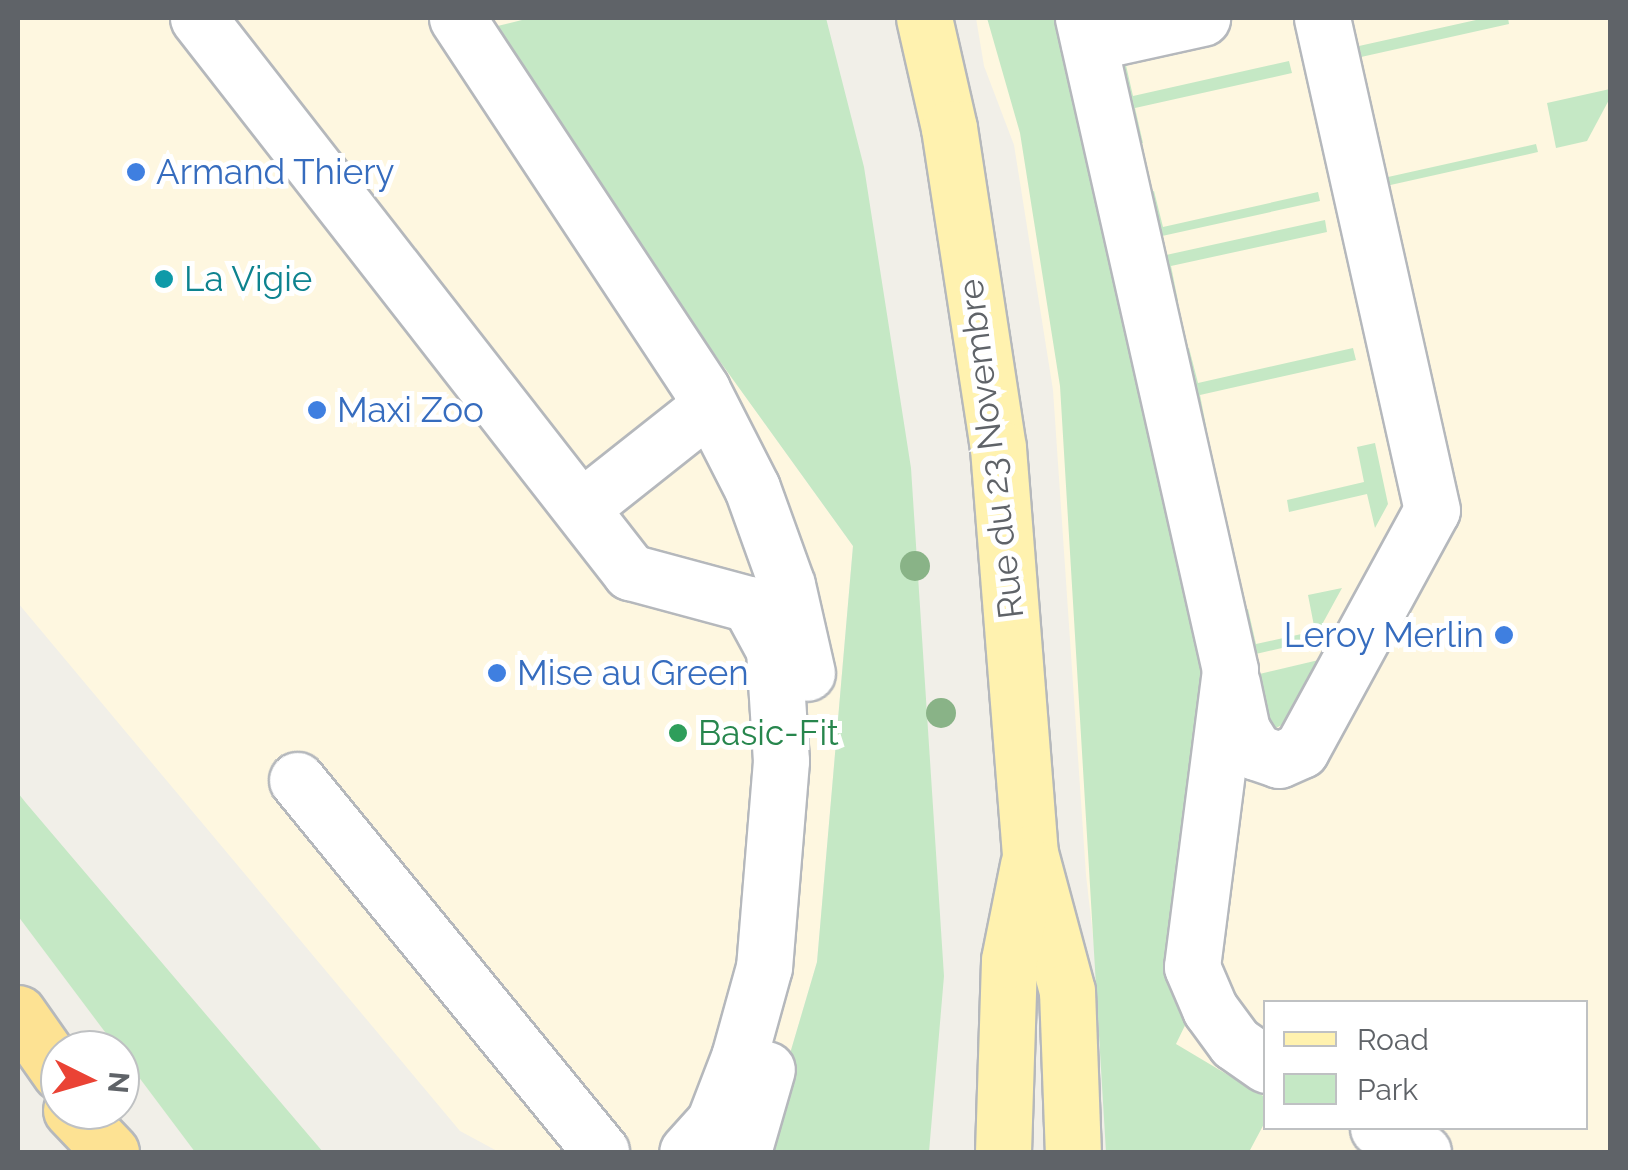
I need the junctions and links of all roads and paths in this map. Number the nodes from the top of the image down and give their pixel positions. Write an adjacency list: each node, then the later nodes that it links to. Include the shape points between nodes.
1 (198, 18): 8 (lane)
2 (457, 18): 7 (lane)
3 (1202, 18): 6 (lane)
4 (1322, 18): 9 (lane, via 1432,510 1301,750 1280,760 1247,742)
5 (929, 27): 11 (main road, Rue du 23 Novembre, via 998,448)
6 (1086, 30): 9 (lane)
7 (702, 390): 8 (lane, via 702,412); 23 (lane, via 752,488 787,585 807,674 811,851 796,956)
8 (580, 508): 22 (lane, via 630,572 750,604 774,650 781,761 764,967 714,1122)
9 (1230, 670): 15 (lane, via 1192,966 1210,1009 1235,1042)
10 (297, 780): 20 (lane)
11 (1030, 852): 24 (main road, Rue du 23 Novembre, via 1009,960); 25 (main road, Rue du 23 Novembre, via 1066,992)
12 (18, 1013): 13 (highway)
13 (40, 1044)
14 (18, 1052): 16 (highway)
15 (1263, 1063)
16 (40, 1076)
17 (91, 1130): 21 (highway)
18 (99, 1130): 21 (highway)
19 (1382, 1130): 26 (lane)
20 (586, 1137)
21 (113, 1152)
22 (687, 1152)
23 (743, 1152)
24 (1003, 1152)
25 (1074, 1152)
26 (1423, 1152)

